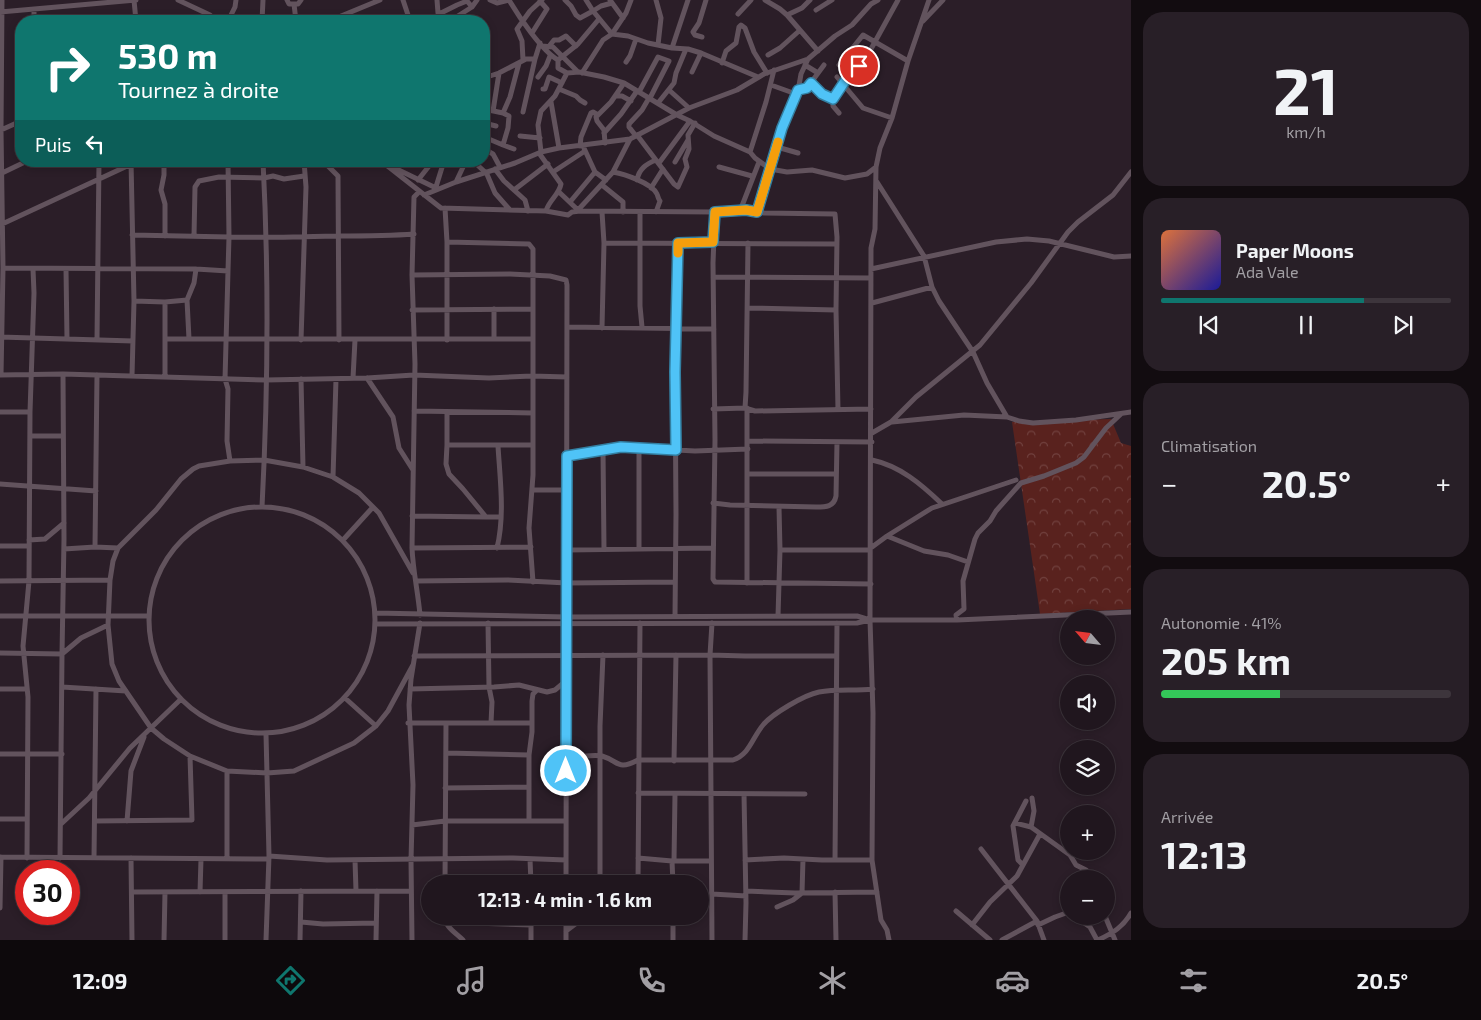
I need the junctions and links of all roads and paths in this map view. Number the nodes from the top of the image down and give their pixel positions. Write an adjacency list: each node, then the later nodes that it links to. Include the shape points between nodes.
1 (2, 0): 35 (street)
2 (135, 0): 33 (street); 41 (street)
3 (178, 0): 42 (street)
4 (236, 0): 43 (street)
5 (263, 0): 44 (street)
6 (287, 0): 30 (street)
7 (301, 0): 30 (street)
8 (380, 0): 46 (street)
9 (403, 0): 47 (street)
10 (437, 0): 37 (street)
11 (478, 0): 32 (street)
12 (490, 0): 51 (street, via 497,3 509,0)
13 (565, 0): 36 (street, via 580,18)
14 (586, 0): 36 (street)
15 (631, 0): 49 (street)
16 (656, 0): 64 (street, via 662,18)
17 (688, 0): 66 (street)
18 (706, 0): 58 (street, via 693,32)
19 (751, 0): 38 (street)
20 (765, 0): 39 (street)
21 (810, 0): 39 (street, via 802,8)
22 (832, 0): 34 (street)
23 (864, 0): 31 (street)
24 (878, 0): 31 (street)
25 (898, 0): 60 (street)
26 (929, 0): 52 (street)
27 (943, 0): 52 (street)
28 (538, 1): 51 (street); 55 (street, via 547,9)
29 (611, 1): 36 (street); 49 (street)
30 (294, 4): 45 (street)
31 (871, 4): 68 (street, via 852,25)
32 (472, 7): 37 (street, via 467,1); 48 (street)
33 (34, 9): 35 (street); 40 (street)
34 (816, 10)
35 (1, 11): 61 (street)
36 (593, 11): 50 (street)
37 (439, 14)
38 (738, 14)
39 (787, 14): 54 (street)
40 (34, 15)
41 (136, 15)
42 (210, 15)
43 (231, 15)
44 (262, 15)
45 (295, 15)
46 (344, 15)
47 (408, 15)
48 (459, 15)
49 (623, 18): 56 (street)
50 (600, 19): 56 (street); 65 (street)
51 (523, 21): 55 (street); 75 (street, via 517,29 522,42)
52 (922, 22): 76 (street)
53 (630, 30): 57 (street)
54 (799, 31): 68 (street); 70 (street)
55 (532, 33): 62 (street)
56 (612, 34): 57 (street); 83 (street, via 603,40)
57 (628, 36): 59 (street)
58 (702, 37)
59 (636, 39): 64 (street); 77 (street)
60 (876, 42): 76 (street); 81 (street, via 862,35); 96 (street)
61 (1, 45): 123 (street)
62 (541, 45): 63 (street); 71 (street); 72 (street)
63 (550, 45): 65 (street, via 566,36); 73 (street, via 557,50)
64 (658, 45): 66 (street)
65 (576, 46): 73 (street)
66 (672, 48): 67 (street)
67 (686, 49): 69 (street); 100 (street)
68 (818, 52): 74 (street)
69 (701, 53): 78 (street); 84 (street)
70 (768, 55)
71 (550, 56): 73 (street); 91 (street)
72 (535, 59): 75 (street); 113 (street)
73 (560, 59): 83 (street); 87 (street, via 558,68)
74 (808, 59): 79 (street); 82 (street)
75 (521, 61): 86 (street); 114 (street)
76 (908, 61): 118 (street)
77 (626, 62)
78 (722, 63): 85 (street, via 726,51 736,42 741,25); 92 (street)
79 (805, 65): 88 (street); 102 (street)
80 (824, 65): 88 (street)
81 (840, 65)
82 (774, 70): 85 (street); 97 (street)
83 (580, 72): 87 (street); 95 (street)
84 (692, 72)
85 (767, 72): 92 (street)
86 (499, 73): 89 (street); 112 (street)
87 (567, 73): 93 (street)
88 (818, 73): 94 (street)
89 (490, 76)
90 (837, 76): 96 (street)
91 (538, 77)
92 (758, 77): 110 (street, via 737,90)
93 (562, 83): 98 (street, via 549,77); 99 (street)
94 (811, 83): 102 (street); 105 (street)
95 (624, 84): 101 (street); 103 (street)
96 (843, 84): 105 (street); 118 (street, via 863,108)
97 (771, 85): 102 (street); 137 (street)
98 (543, 89)
99 (559, 89): 107 (street); 108 (street)
100 (669, 90): 109 (street); 110 (street)
101 (638, 91): 104 (street); 104 (street, via 658,57 669,61); 106 (street)
102 (797, 92): 135 (street)
103 (616, 96): 106 (street); 117 (street)
104 (649, 98): 109 (street); 126 (street, via 629,124)
105 (833, 99): 115 (street, via 833,106)
106 (631, 101): 124 (street)
107 (551, 102): 127 (street, via 540,111); 134 (street)
108 (584, 102)
109 (658, 103): 116 (street)
110 (688, 108): 116 (street)
111 (490, 110): 112 (street)
112 (493, 111): 114 (street)
113 (522, 112)
114 (503, 113): 132 (street, via 509,119)
115 (839, 113)
116 (677, 114): 119 (street); 126 (street)
117 (598, 115): 124 (street, via 596,120); 133 (street, via 591,113 581,137)
118 (892, 118): 161 (street)
119 (692, 122): 130 (street); 137 (street); 141 (street)
120 (490, 124): 122 (street)
121 (15, 125): 123 (street)
122 (496, 126)
123 (1, 133): 170 (street)
124 (604, 133): 131 (street)
125 (520, 136): 127 (street)
126 (637, 136): 129 (street); 141 (street)
127 (540, 138): 140 (street)
128 (490, 139): 132 (street)
129 (630, 139): 131 (street); 168 (street)
130 (689, 139): 142 (street); 163 (street, via 690,149 685,158 687,165 679,186)
131 (605, 143): 133 (street)
132 (503, 145): 136 (street)
133 (582, 147): 134 (street); 166 (street); 167 (street)
134 (559, 148): 140 (street)
135 (777, 148): 138 (street); 164 (street)
136 (514, 149)
137 (750, 152): 143 (street)
138 (798, 152)
139 (490, 153): 162 (street, via 495,157)
140 (540, 153): 144 (street); 162 (street)
141 (657, 161): 163 (street); 178 (street, via 644,166)
142 (675, 162)
143 (758, 162): 164 (street); 172 (street)
144 (548, 164): 166 (street); 184 (street)
145 (15, 167): 170 (street)
146 (99, 167): 175 (street)
147 (125, 167): 175 (street)
148 (132, 167): 202 (street)
149 (164, 167): 203 (street, via 161,194 165,204)
150 (228, 167): 173 (street)
151 (263, 167): 174 (street)
152 (304, 167): 171 (street)
153 (329, 167): 206 (street, via 338,176)
154 (387, 167): 186 (street)
155 (390, 167): 176 (street)
156 (427, 167): 176 (street)
157 (442, 167): 183 (street)
158 (463, 167): 179 (street)
159 (480, 167): 165 (street)
160 (719, 167): 172 (street)
161 (876, 167): 164 (street, via 867,174 845,178 812,170 787,172); 180 (street)
162 (498, 168): 165 (street); 184 (street)
163 (664, 169): 182 (street)
164 (770, 169): 199 (street)
165 (485, 172): 179 (street); 189 (street, via 495,193)
166 (554, 172): 185 (street, via 561,183)
167 (595, 172): 177 (street); 187 (street)
168 (613, 172): 177 (street); 178 (street)
169 (1131, 172): 215 (street, via 1120,188 1078,222)
170 (1, 173): 200 (street)
171 (304, 176): 174 (street); 207 (street)
172 (752, 176): 193 (street)
173 (228, 178): 174 (street); 204 (street, via 213,178 196,184); 205 (street)
174 (264, 178): 208 (street)
175 (99, 179): 200 (street); 222 (street)
176 (418, 180): 183 (street)
177 (606, 180): 181 (street)
178 (637, 180): 182 (street)
179 (456, 182): 183 (street)
180 (877, 182): 217 (street); 224 (street)
181 (602, 185): 192 (street); 195 (street, via 622,200)
182 (652, 188): 197 (street, via 660,201)
183 (435, 189): 186 (street)
184 (514, 190): 190 (street, via 525,200)
185 (559, 192): 187 (street); 191 (street)
186 (422, 194): 188 (street, via 438,207); 201 (street, via 414,197)
187 (570, 202): 192 (street)
188 (445, 208): 189 (street); 209 (street)
189 (510, 210): 190 (street)
190 (528, 211): 191 (street)
191 (546, 211): 192 (street, via 568,215)
192 (579, 211): 194 (street)
193 (740, 211): 198 (street); 199 (street)
194 (602, 212): 195 (street); 211 (street)
195 (623, 212): 196 (street)
196 (640, 212): 197 (street); 212 (street)
197 (656, 212): 198 (street)
198 (715, 212): 210 (street)
199 (757, 212): 216 (street, via 835,214)
200 (1, 225): 219 (street)
201 (414, 234): 206 (street); 227 (street)
202 (132, 235): 203 (street); 225 (street)
203 (165, 236): 204 (street)
204 (194, 236): 205 (street)
205 (229, 236): 208 (street); 226 (street)
206 (338, 236): 207 (street); 261 (street)
207 (303, 237): 208 (street); 260 (street)
208 (266, 238): 259 (street)
209 (447, 242): 228 (street); 229 (street, via 529,244 533,249)
210 (713, 242): 213 (street); 214 (street); 231 (street)
211 (604, 243): 212 (street); 247 (street)
212 (640, 243): 213 (street); 245 (street)
213 (678, 243): 249 (street)
214 (748, 243): 216 (street); 230 (street)
215 (1061, 243): 217 (street, via 1027,238); 218 (street, via 1114,257); 266 (street, via 1007,314)
216 (837, 244): 232 (street)
217 (924, 256): 224 (street); 234 (street)
218 (1131, 256)
219 (3, 268): 220 (street); 250 (street)
220 (33, 269): 221 (street); 251 (street)
221 (66, 269): 222 (street); 252 (street)
222 (98, 269): 225 (street); 257 (street)
223 (196, 269): 225 (street); 226 (street); 235 (street)
224 (870, 269): 233 (street)
225 (132, 270): 236 (street)
226 (228, 271): 255 (street)
227 (412, 274): 228 (street); 243 (street)
228 (447, 275): 229 (street); 240 (street)
229 (533, 275): 242 (street); 246 (street, via 566,280)
230 (748, 276): 231 (street); 232 (street); 239 (street)
231 (713, 277): 248 (street)
232 (837, 278): 233 (street); 244 (street)
233 (871, 278): 238 (street)
234 (932, 287): 238 (street); 266 (street)
235 (187, 300): 237 (street); 254 (street)
236 (134, 301): 237 (street); 258 (street)
237 (165, 302): 253 (street)
238 (872, 303): 284 (street)
239 (748, 308): 244 (street); 282 (street)
240 (448, 309): 241 (street); 243 (street); 264 (street)
241 (494, 309): 242 (street); 256 (street)
242 (532, 309): 265 (street)
243 (412, 310): 263 (street)
244 (836, 310): 285 (street)
245 (642, 327): 247 (street); 249 (street)
246 (567, 328): 247 (street); 275 (street)
247 (602, 328)
248 (714, 329): 249 (street); 283 (street)
249 (676, 330): 307 (street)
250 (0, 337): 251 (street); 269 (street)
251 (33, 337): 252 (street); 267 (street)
252 (67, 339): 257 (street)
253 (166, 339): 254 (street); 274 (street)
254 (189, 339): 255 (street)
255 (225, 339): 259 (street); 278 (street)
256 (494, 339): 264 (street); 265 (street)
257 (97, 340): 258 (street)
258 (133, 340): 272 (street)
259 (266, 340): 260 (street); 281 (street)
260 (300, 340): 261 (street)
261 (339, 340): 262 (street)
262 (355, 340): 263 (street); 276 (street)
263 (413, 340): 264 (street); 271 (street)
264 (447, 340)
265 (532, 340): 273 (street)
266 (973, 352): 293 (street); 294 (street, via 916,397)
267 (32, 374): 268 (street); 269 (street); 288 (street)
268 (63, 374): 270 (street); 297 (street)
269 (0, 375)
270 (97, 375): 272 (street); 324 (street)
271 (414, 375): 273 (street); 277 (street); 286 (street)
272 (132, 376): 274 (street)
273 (532, 376): 275 (street); 291 (street)
274 (165, 377): 278 (street)
275 (567, 377): 309 (street)
276 (354, 378): 277 (street); 280 (street)
277 (367, 378): 314 (street, via 393,417 399,448)
278 (225, 379): 281 (street); 312 (street)
279 (301, 379): 280 (street); 281 (street); 313 (street)
280 (336, 379): 317 (street)
281 (266, 380): 310 (street)
282 (746, 408): 283 (street); 285 (street); 298 (street)
283 (714, 409): 308 (street)
284 (871, 409): 285 (street); 295 (street)
285 (838, 410)
286 (414, 411): 289 (street); 314 (street)
287 (0, 412): 288 (street)
288 (30, 412): 296 (street)
289 (447, 412): 291 (street); 301 (street)
290 (1131, 412): 292 (street)
291 (533, 413): 302 (street)
292 (1121, 414): 293 (street, via 1033,423); 353 (street, via 1076,463 1016,487 978,533)
293 (1007, 417): 294 (street, via 964,415)
294 (891, 422): 295 (street)
295 (872, 433): 300 (street)
296 (30, 436): 297 (street); 320 (street)
297 (63, 436): 321 (street)
298 (747, 441): 299 (street); 305 (street)
299 (837, 442): 300 (street); 316 (street)
300 (872, 442): 311 (street)
301 (447, 445): 303 (street); 332 (street, via 449,474)
302 (532, 445): 303 (street); 322 (street)
303 (498, 446): 333 (street)
304 (639, 448): 306 (street); 307 (street); 349 (street)
305 (748, 449): 308 (street); 315 (street)
306 (603, 450): 309 (street); 348 (street)
307 (676, 450): 308 (street); 350 (street)
308 (714, 451): 325 (street)
309 (567, 456): 323 (street)
310 (264, 460): 312 (street); 313 (street); 329 (street)
311 (872, 460): 326 (street, via 904,473); 346 (street)
312 (230, 461): 342 (street, via 193,469)
313 (303, 467): 317 (street)
314 (413, 470): 331 (street)
315 (748, 474): 316 (street); 327 (street)
316 (836, 474): 328 (street, via 833,504 823,507)
317 (333, 477): 330 (street, via 359,493)
318 (1016, 480): 326 (street)
319 (0, 484): 320 (street)
320 (30, 486): 321 (street); 336 (street)
321 (63, 488): 324 (street); 334 (street)
322 (532, 490): 323 (street); 341 (street)
323 (567, 490): 351 (street)
324 (96, 491): 340 (street)
325 (713, 502): 327 (street); 345 (street)
326 (942, 504): 335 (street)
327 (746, 506): 328 (street); 363 (street)
328 (779, 506): 352 (street)
329 (262, 507): 337 (street, via 306,515); 372 (street, via 242,508 215,517 181,542 165,561 158,577)
330 (373, 507): 337 (street); 354 (street, via 386,523)
331 (412, 516): 332 (street); 343 (street)
332 (486, 517): 333 (street)
333 (500, 517): 344 (street)
334 (64, 523): 336 (street, via 45,539); 347 (street)
335 (887, 536): 346 (street); 353 (street, via 924,551)
336 (29, 540): 339 (street)
337 (342, 540): 367 (street, via 367,576)
338 (0, 546): 339 (street)
339 (29, 546): 357 (street)
340 (95, 547): 342 (street); 347 (street)
341 (531, 547): 344 (street); 360 (street)
342 (118, 548): 355 (street)
343 (412, 548): 344 (street); 354 (street)
344 (497, 548)
345 (712, 548): 350 (street); 363 (street, via 714,581)
346 (872, 548): 352 (street, via 859,551); 365 (street)
347 (64, 549): 358 (street)
348 (604, 549): 349 (street); 351 (street)
349 (639, 549): 350 (street)
350 (675, 549): 361 (street)
351 (567, 550): 362 (street)
352 (780, 550): 364 (street)
353 (968, 562): 378 (street, via 964,582 965,606 956,615)
354 (413, 573): 359 (street)
355 (110, 580): 358 (street); 371 (street)
356 (0, 581): 357 (street)
357 (29, 581): 358 (street); 375 (street)
358 (64, 581): 370 (street)
359 (416, 581): 360 (street); 368 (street)
360 (533, 582): 362 (street)
361 (676, 582): 362 (street); 373 (street)
362 (567, 583): 376 (street)
363 (747, 583): 364 (street)
364 (779, 583): 365 (street); 374 (street)
365 (871, 584): 377 (street)
366 (1131, 612): 378 (street)
367 (375, 613): 368 (street); 385 (street)
368 (420, 615): 376 (street)
369 (0, 616): 375 (street)
370 (63, 616): 371 (street); 375 (street); 389 (street)
371 (109, 616): 372 (street); 384 (street)
372 (149, 616): 411 (street, via 157,663)
373 (675, 616): 374 (street); 376 (street)
374 (778, 616): 377 (street, via 856,616)
375 (25, 617): 388 (street)
376 (567, 617): 386 (street)
377 (870, 620): 378 (street); 383 (street); 406 (street)
378 (957, 620)
379 (420, 623): 380 (street); 385 (street); 396 (street)
380 (488, 623): 386 (street); 391 (street)
381 (640, 623): 382 (street); 386 (street); 394 (street)
382 (712, 623): 383 (street); 390 (street)
383 (837, 623): 397 (street)
384 (108, 624): 389 (street, via 81,638); 408 (street, via 112,664)
385 (375, 624): 410 (street, via 365,668)
386 (567, 624): 392 (street)
387 (0, 653): 388 (street)
388 (24, 653): 389 (street); 403 (street)
389 (62, 654): 400 (street)
390 (710, 654): 395 (street); 397 (street); 430 (street)
391 (489, 655): 392 (street); 396 (street); 401 (street)
392 (567, 655): 393 (street); 399 (street)
393 (603, 655): 394 (street); 426 (street)
394 (640, 655): 395 (street); 428 (street)
395 (676, 655): 429 (street)
396 (414, 656): 398 (street)
397 (836, 656): 409 (street)
398 (413, 665): 405 (street); 416 (street, via 394,702)
399 (567, 680): 407 (street, via 555,690); 427 (street)
400 (62, 687): 404 (street); 423 (street)
401 (488, 687): 405 (street); 407 (street, via 519,685); 414 (street, via 492,702)
402 (0, 689): 403 (street)
403 (26, 689): 422 (street)
404 (96, 689): 408 (street); 435 (street)
405 (410, 689): 412 (street)
406 (872, 689): 409 (street); 473 (street)
407 (537, 690): 415 (street, via 532,700)
408 (126, 691): 417 (street)
409 (837, 691): 430 (street, via 809,695 784,708 762,726 748,749 738,758); 472 (street)
410 (345, 698): 416 (street); 419 (street, via 327,713 304,725)
411 (180, 700): 417 (street); 419 (street, via 206,720 220,726)
412 (408, 723): 413 (street); 452 (street, via 413,785)
413 (446, 723): 414 (street); 420 (street)
414 (491, 723): 415 (street)
415 (532, 723): 424 (street)
416 (376, 726): 432 (street, via 354,743 294,771)
417 (151, 728): 418 (street); 425 (street)
418 (145, 734): 435 (street); 446 (street, via 130,771)
419 (266, 734): 432 (street)
420 (446, 753): 424 (street); 434 (street)
421 (0, 754): 422 (street)
422 (28, 754): 423 (street); 444 (street)
423 (62, 754): 451 (street)
424 (529, 755): 433 (street)
425 (190, 756): 431 (street); 446 (street, via 192,820)
426 (601, 756): 427 (street); 428 (street, via 622,765); 481 (street)
427 (566, 758): 448 (street)
428 (638, 760): 429 (street); 436 (street)
429 (674, 760): 430 (street)
430 (711, 760): 437 (street)
431 (227, 771): 432 (street); 465 (street)
432 (267, 773): 461 (street)
433 (529, 787): 434 (street); 447 (street)
434 (445, 788): 449 (street)
435 (94, 793): 445 (street); 451 (street)
436 (638, 793): 438 (street); 463 (street)
437 (710, 793): 438 (street); 439 (street); 475 (street)
438 (675, 794): 474 (street)
439 (744, 794): 440 (street); 471 (street)
440 (805, 794)
441 (1032, 798): 453 (street)
442 (1026, 801): 450 (street)
443 (0, 819): 444 (street)
444 (27, 819): 457 (street)
445 (95, 821): 446 (street); 459 (street)
446 (126, 821)
447 (529, 821): 448 (street); 449 (street)
448 (566, 821): 470 (street)
449 (445, 822): 452 (street); 462 (street)
450 (1015, 823): 453 (street); 476 (street, via 1018,860)
451 (61, 824): 458 (street)
452 (412, 825): 469 (street)
453 (1031, 827): 454 (street)
454 (1040, 834): 476 (street); 477 (street)
455 (981, 849): 484 (street)
456 (0, 858): 457 (street); 485 (street)
457 (27, 858): 458 (street)
458 (60, 858): 459 (street)
459 (94, 858): 460 (street)
460 (131, 858): 464 (street); 490 (street)
461 (269, 858): 465 (street); 468 (street); 494 (street)
462 (446, 858): 466 (street); 469 (street); 478 (street)
463 (638, 858): 474 (street); 482 (street)
464 (201, 859): 465 (street); 492 (street)
465 (227, 859)
466 (530, 859): 470 (street); 479 (street)
467 (803, 859): 471 (street); 472 (street); 498 (street)
468 (355, 860): 469 (street); 487 (street)
469 (411, 860): 489 (street)
470 (566, 860): 480 (street)
471 (745, 860): 497 (street)
472 (835, 860): 473 (street)
473 (872, 860): 496 (street)
474 (673, 861): 475 (street); 483 (street)
475 (711, 861): 499 (street)
476 (1023, 865): 484 (street)
477 (1086, 870)
478 (445, 875)
479 (530, 875)
480 (566, 875)
481 (600, 875)
482 (638, 875)
483 (673, 875)
484 (1009, 883): 507 (street); 513 (street)
485 (0, 891): 501 (street)
486 (301, 891): 487 (street); 494 (street); 505 (street)
487 (356, 891): 488 (street)
488 (377, 891): 489 (street); 506 (street)
489 (411, 891): 524 (street)
490 (132, 892): 491 (street); 518 (street)
491 (165, 892): 492 (street); 519 (street)
492 (200, 892): 493 (street)
493 (225, 892): 494 (street); 520 (street)
494 (268, 892): 521 (street)
495 (834, 892): 496 (street); 498 (street); 531 (street)
496 (877, 892): 532 (street, via 881,920)
497 (746, 893): 498 (street); 499 (street); 530 (street)
498 (802, 893): 500 (street)
499 (712, 894): 529 (street)
500 (777, 907)
501 (0, 908)
502 (956, 910): 513 (street)
503 (1131, 913): 517 (street)
504 (1060, 915): 507 (street)
505 (301, 922): 506 (street); 522 (street)
506 (376, 923): 523 (street)
507 (1037, 923): 534 (street); 535 (street)
508 (450, 925): 525 (street)
509 (531, 925): 526 (street)
510 (566, 925): 516 (street)
511 (574, 925): 516 (street)
512 (673, 925): 528 (street)
513 (972, 925): 533 (street)
514 (1087, 925): 536 (street)
515 (1109, 925): 517 (street)
516 (566, 931): 527 (street)
517 (1112, 933): 536 (street); 537 (street)
518 (132, 940)
519 (164, 940)
520 (225, 940)
521 (266, 940)
522 (300, 940)
523 (376, 940)
524 (412, 940)
525 (463, 940)
526 (531, 940)
527 (566, 940)
528 (673, 940)
529 (712, 940)
530 (745, 940)
531 (836, 940)
532 (889, 940)
533 (990, 940)
534 (1002, 940)
535 (1044, 940)
536 (1098, 940)
537 (1115, 940)

